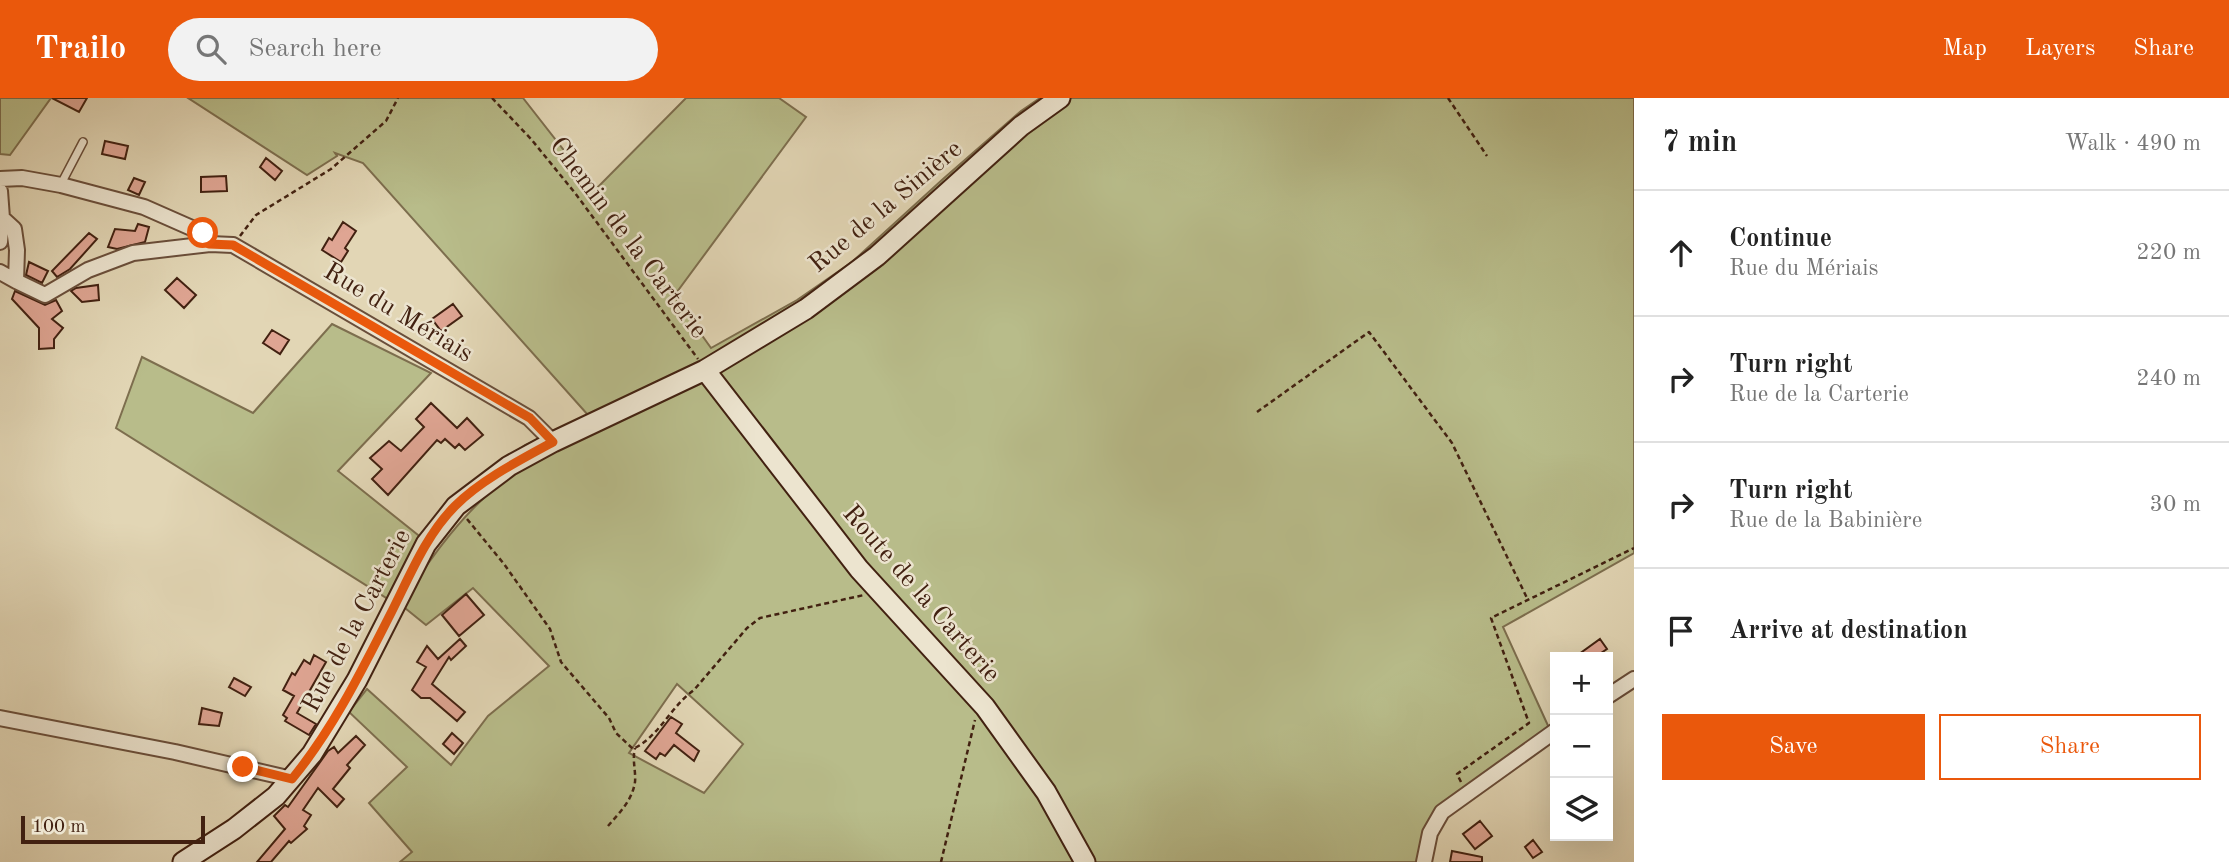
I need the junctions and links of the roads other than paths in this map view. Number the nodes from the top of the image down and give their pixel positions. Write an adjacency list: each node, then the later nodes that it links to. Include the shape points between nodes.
1 (1060, 98): 11 (street, Rue de la Sinière, via 1021,126 877,256 806,309)
2 (83, 142): 4 (lane)
3 (0, 179): 4 (street)
4 (61, 185): 8 (street, via 167,215 203,233)
5 (0, 191): 6 (street)
6 (2, 218): 7 (street); 10 (street, via 14,229)
7 (0, 242)
8 (209, 244): 10 (street, Rue du Mériais, via 133,253 88,270 45,295); 12 (street, Rue du Mériais, via 233,245 530,418)
9 (0, 272): 10 (street, Rue du Mériais)
10 (16, 281)
11 (705, 370): 12 (street, Rue de la Carterie); 19 (street, Route de la Carterie, via 882,595 985,707 1046,792)
12 (553, 442): 17 (street, Rue de la Carterie, via 509,466 456,506 426,544 331,726)
13 (1634, 679): 14 (street)
14 (1613, 693)
15 (0, 718): 17 (street)
16 (1550, 734): 20 (street, via 1442,813 1430,833)
17 (292, 779): 18 (street, Rue de la Carterie, via 255,813)
18 (183, 862)
19 (1085, 862)
20 (1424, 862)

